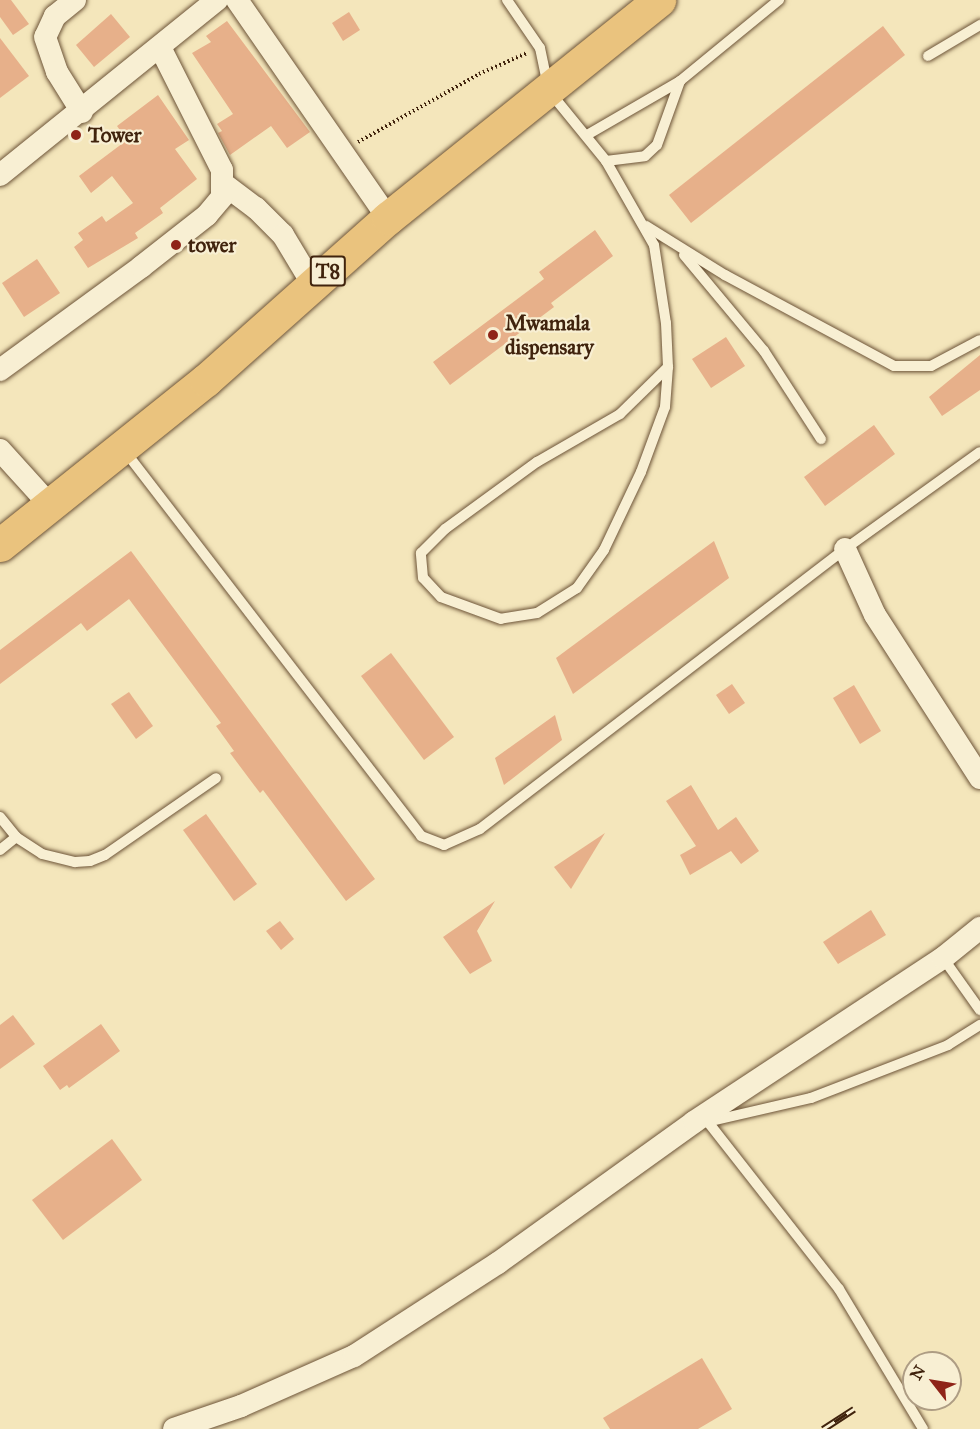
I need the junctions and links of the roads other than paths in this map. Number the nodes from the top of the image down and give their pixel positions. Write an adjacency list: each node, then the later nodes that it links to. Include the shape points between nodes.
1 (75, 0): 13 (street, via 55,16 45,37 57,72)
2 (217, 0): 9 (street)
3 (237, 0): 18 (street, via 345,150)
4 (507, 0): 12 (lane, via 540,48)
5 (659, 0): 7 (highway, T8)
6 (779, 0): 11 (lane)
7 (633, 10): 12 (highway, T8)
8 (980, 25): 10 (lane)
9 (161, 49): 13 (street); 17 (street, via 222,170)
10 (928, 56)
11 (680, 81): 14 (lane); 15 (lane, via 657,145 645,156)
12 (549, 91): 14 (lane); 18 (highway, T8)
13 (82, 112): 16 (street)
14 (587, 135): 15 (lane)
15 (606, 161): 19 (lane)
16 (0, 175)
17 (225, 185): 21 (street, via 256,208 283,236); 24 (street, via 222,197 207,215)
18 (388, 218): 21 (highway, T8)
19 (646, 226): 20 (lane); 23 (lane, via 664,294)
20 (678, 248): 22 (lane, via 894,366 931,366); 25 (lane, via 764,351)
21 (313, 285): 26 (highway, T8, via 206,380)
22 (980, 340)
23 (668, 367): 23 (lane, via 665,407 641,472 604,550 577,588 537,613 501,619 441,597 423,578 421,553 445,529 537,462 620,414)
24 (0, 370)
25 (821, 439)
26 (120, 446): 29 (highway, T8); 31 (lane, via 421,836 444,845 480,829)
27 (0, 450): 29 (street)
28 (980, 452): 31 (lane)
29 (49, 504): 30 (highway, T8)
30 (0, 544)
31 (846, 549): 33 (street, via 875,615)
32 (216, 778): 35 (lane, via 105,855 90,861 56,859)
33 (980, 778)
34 (0, 817): 35 (lane)
35 (16, 837): 36 (lane)
36 (0, 850)
37 (980, 928): 38 (street)
38 (943, 958): 39 (lane); 41 (street)
39 (980, 1010)
40 (980, 1025): 41 (lane, via 948,1045 811,1098)
41 (701, 1122): 42 (street, via 498,1263 354,1356 241,1406); 43 (lane, via 839,1289)
42 (174, 1429)
43 (922, 1429)

